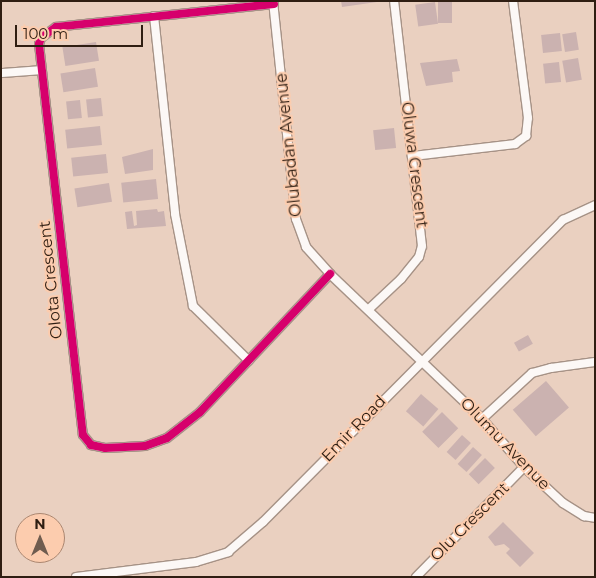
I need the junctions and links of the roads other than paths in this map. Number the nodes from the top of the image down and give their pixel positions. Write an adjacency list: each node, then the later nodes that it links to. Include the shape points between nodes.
1 (394, 1): 7 (street, Oluwa Crescent)
2 (513, 1): 7 (street, via 528,118 526,136 515,144)
3 (273, 2): 4 (street, Olota Crescent); 9 (street, Olubadan Avenue, via 296,219 306,247)
4 (154, 16): 5 (street, Olota Crescent, via 56,27 46,32 39,44); 12 (street, via 175,214 193,306)
5 (42, 70): 6 (street); 12 (street, Olota Crescent, via 83,435 91,445 105,448 146,446 167,438 200,412)
6 (1, 72)
7 (413, 156): 10 (street, Oluwa Crescent, via 422,246 419,257)
8 (595, 205): 11 (street, Emir Road, via 563,220)
9 (330, 274): 10 (street, Olubadan Avenue); 12 (street, Olota Crescent)
10 (369, 310): 11 (street, Olubadan Avenue)
11 (421, 360): 14 (street, Olumu Avenue); 17 (street, Emir Road, via 263,522 228,552 196,562)
12 (249, 361)
13 (595, 362): 14 (street, via 532,374)
14 (482, 419): 15 (street, Olumu Avenue)
15 (524, 467): 16 (street, Olumu Avenue, via 563,503 584,516); 18 (street, Olu Crescent)
16 (595, 518)
17 (76, 577)
18 (416, 577)

